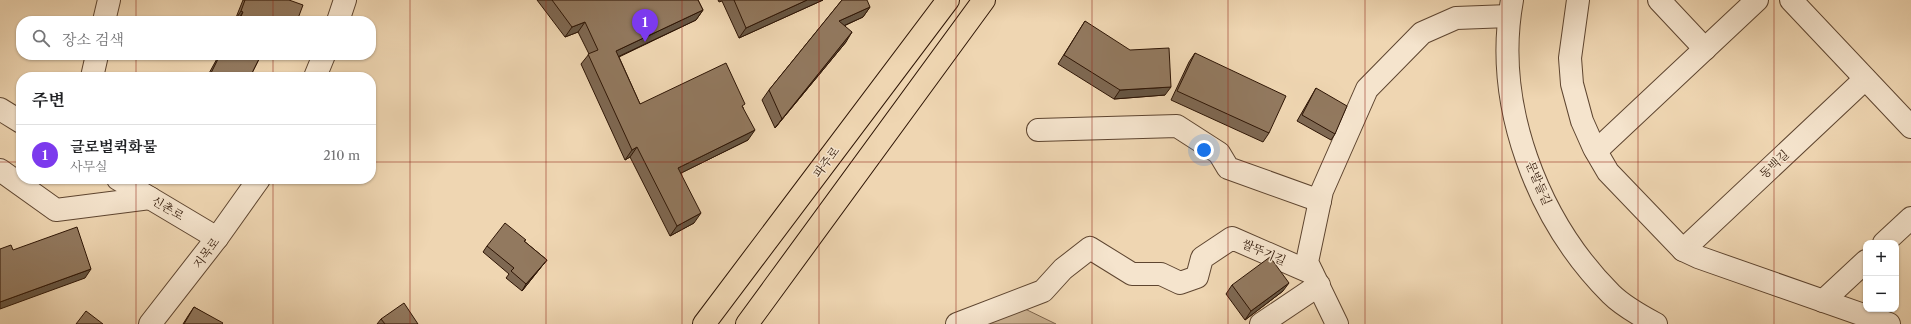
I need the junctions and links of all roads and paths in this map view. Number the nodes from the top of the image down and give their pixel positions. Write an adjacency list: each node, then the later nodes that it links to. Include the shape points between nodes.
1 (109, 0): 12 (street)
2 (345, 0): 13 (street)
3 (937, 0): 17 (main road)
4 (948, 0): 17 (main road, 파주로)
5 (984, 0): 18 (main road)
6 (1000, 0): 18 (main road)
7 (1578, 0): 26 (street, via 1570,58 1572,84 1582,121)
8 (1659, 0): 14 (street)
9 (1757, 0): 14 (street)
10 (1790, 0): 21 (street)
11 (1510, 8): 33 (street, via 1456,18 1422,33 1367,89 1322,191); 47 (street, 문발들길, via 1508,62 1512,103 1526,152 1555,221 1579,258 1612,295)
12 (105, 16)
13 (340, 16)
14 (1705, 48): 26 (street)
15 (96, 60): 19 (street)
16 (322, 60): 20 (street)
17 (902, 60): 42 (main road, 파주로)
18 (938, 63): 43 (main road)
19 (93, 72)
20 (317, 72)
21 (1865, 79): 24 (street); 37 (street, 동백길)
22 (0, 109): 23 (street)
23 (16, 119)
24 (1911, 127)
25 (1038, 130): 33 (street, via 1177,126 1219,153 1228,168)
26 (1596, 151): 37 (street, via 1608,172)
27 (0, 170): 28 (street)
28 (16, 181)
29 (20, 184): 32 (street, via 56,210)
30 (126, 184): 32 (street, 신촌로)
31 (255, 184): 35 (street, 지목로)
32 (150, 198): 35 (street, 신촌로)
33 (1320, 201): 39 (street, via 1307,262)
34 (1911, 218): 36 (street)
35 (217, 238): 41 (street, 지목로)
36 (1887, 240)
37 (1683, 250): 40 (street)
38 (1863, 264): 40 (street)
39 (1316, 279): 44 (street, 쌀뚜기길, via 1232,238 1202,258 1197,277 1180,283 1161,274 1132,274 1090,248 1062,269 1043,290); 45 (street); 46 (street)
40 (1823, 301): 48 (street)
41 (150, 324)
42 (704, 324)
43 (747, 324)
44 (957, 324)
45 (1261, 324)
46 (1337, 324)
47 (1656, 324)
48 (1889, 324)

